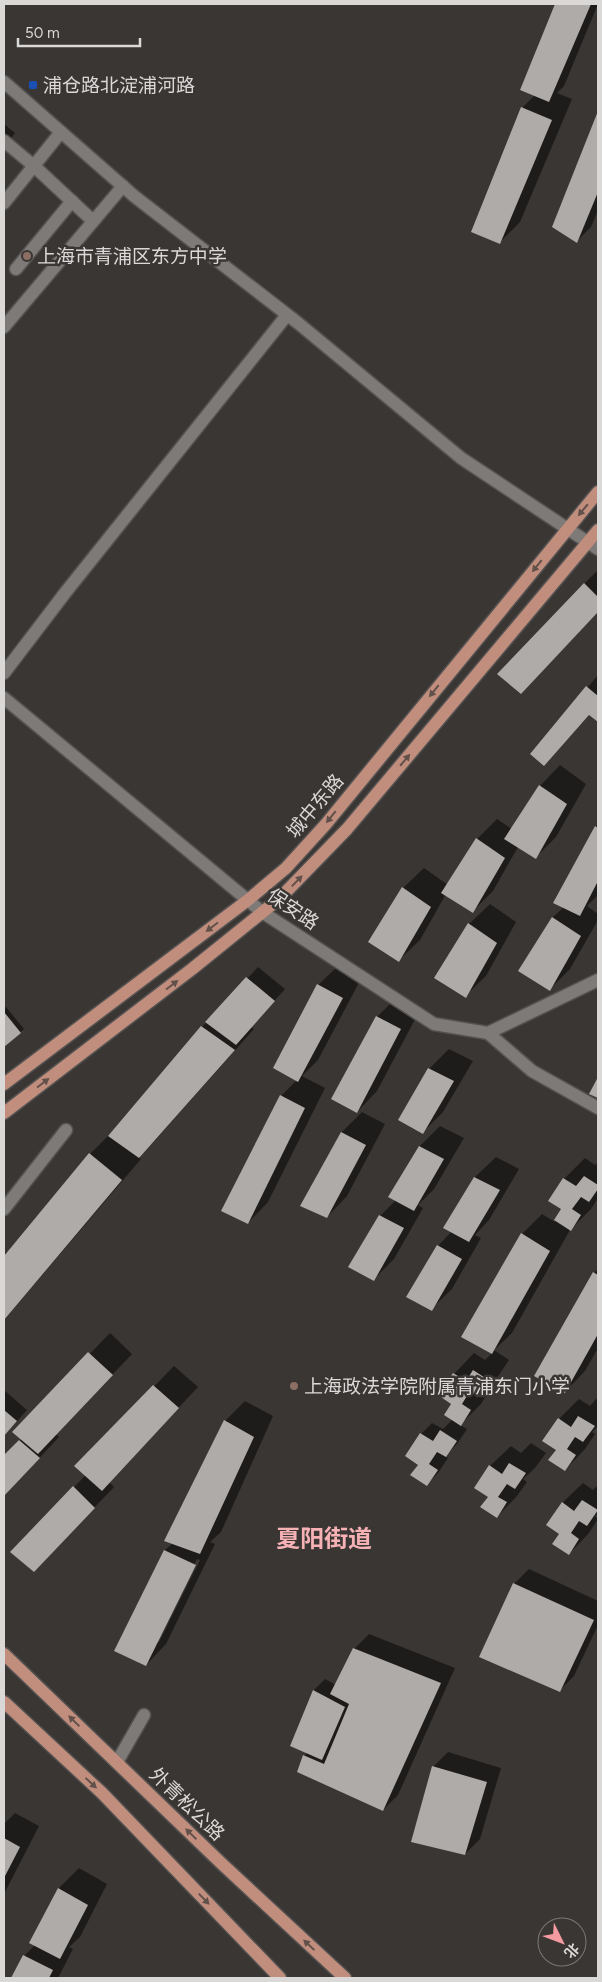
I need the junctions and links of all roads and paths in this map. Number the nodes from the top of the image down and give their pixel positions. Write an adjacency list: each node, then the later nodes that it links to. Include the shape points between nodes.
1 (4, 82): 2 (street)
2 (61, 132): 4 (street); 5 (street)
3 (4, 141): 4 (street)
4 (34, 166): 6 (street); 7 (street)
5 (123, 186): 8 (street); 10 (street)
6 (72, 201): 8 (street); 9 (street)
7 (4, 203)
8 (93, 221): 11 (street)
9 (16, 269)
10 (288, 315): 13 (street, via 461,458); 16 (street)
11 (4, 328)
12 (598, 492): 13 (main road, 城中东路, one-way to 13)
13 (568, 528): 15 (street); 18 (main road, 城中东路, one-way to 18, via 326,824 286,868)
14 (598, 530): 15 (main road, 城中东路)
15 (594, 545): 19 (main road, 城中东路, one-way to 15, via 280,898 347,829)
16 (4, 673)
17 (4, 698): 18 (street, 保安路)
18 (248, 900): 19 (street, 保安路); 22 (main road, 城中东路, one-way to 22)
19 (262, 912): 21 (street, 保安路, via 434,1024); 24 (main road, 城中东路, one-way to 19)
20 (598, 980): 21 (street)
21 (488, 1033): 23 (street, via 532,1071)
22 (4, 1084)
23 (598, 1108)
24 (4, 1113)
25 (66, 1130): 26 (street)
26 (4, 1210)
27 (4, 1654): 30 (main road, 外青松公路, one-way to 27)
28 (4, 1702): 31 (main road, one-way to 31, via 102,1792)
29 (144, 1714): 30 (street)
30 (117, 1762): 32 (main road, 外青松公路, one-way to 30)
31 (280, 1978)
32 (345, 1978)

